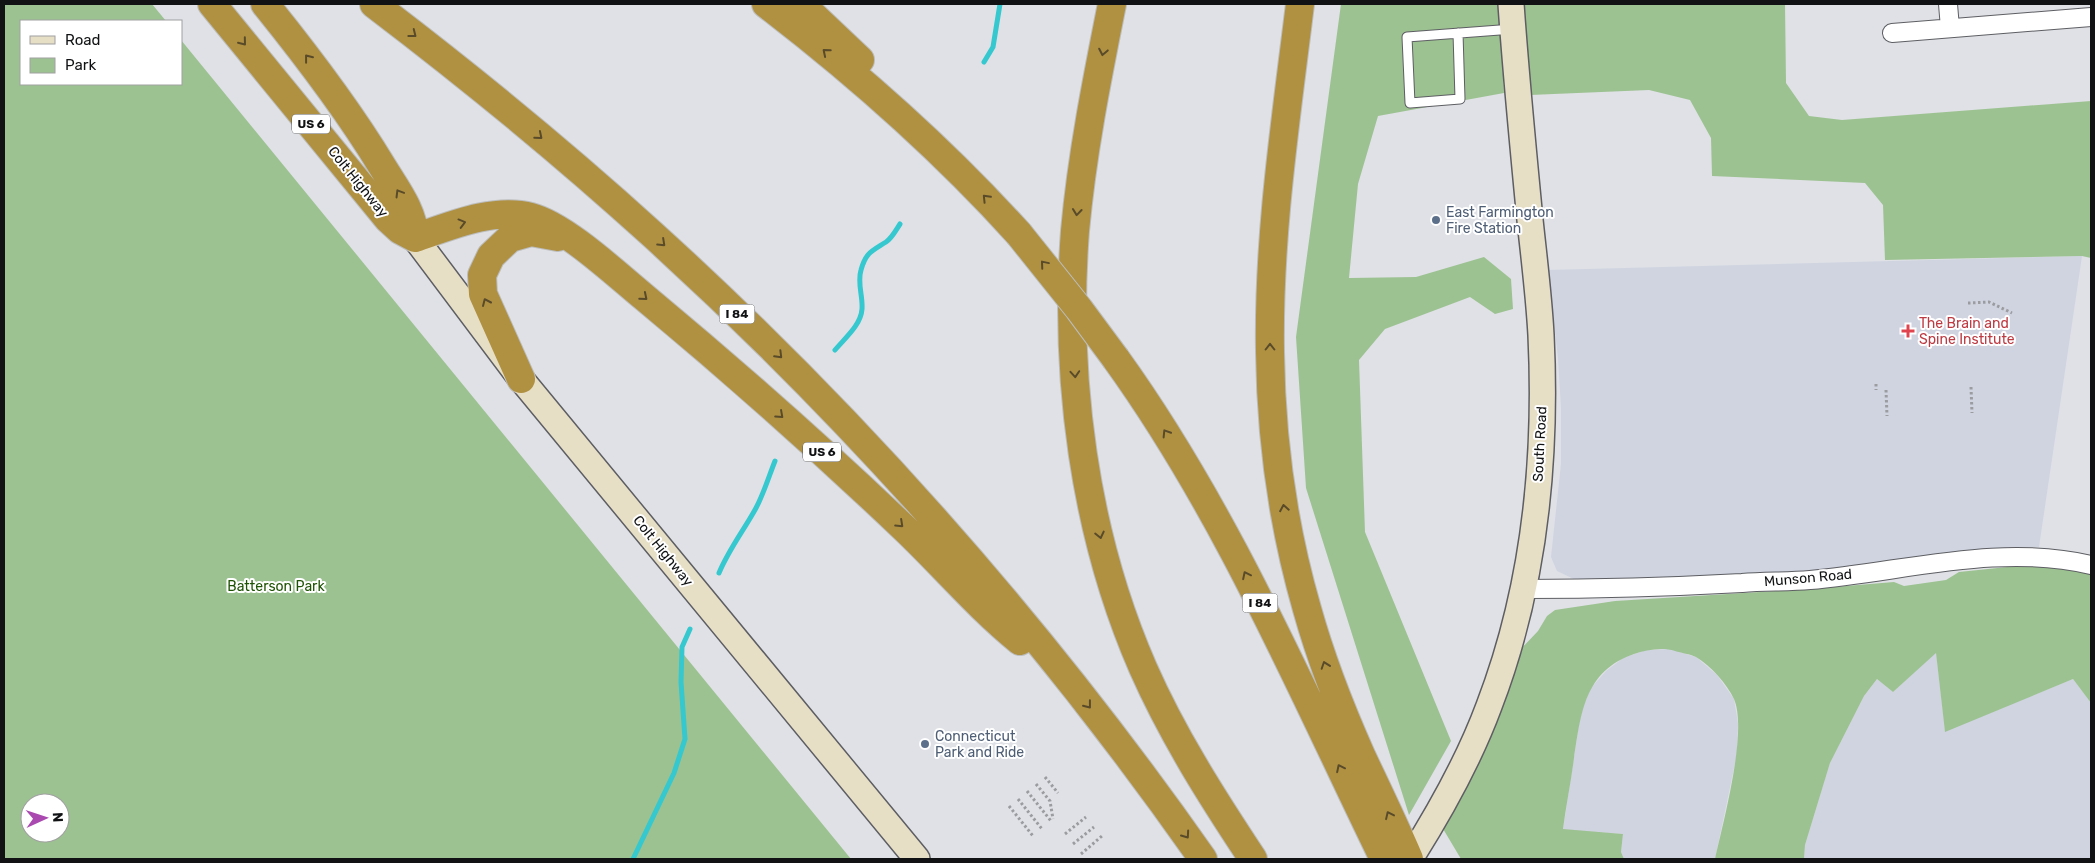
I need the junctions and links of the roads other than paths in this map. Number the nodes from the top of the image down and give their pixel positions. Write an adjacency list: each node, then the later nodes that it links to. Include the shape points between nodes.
1 (212, 4): 16 (highway, Colt Highway / US 6, one-way to 16, via 388,219)
2 (265, 4): 16 (highway, Colt Highway, one-way to 2, via 410,213 368,143 333,91)
3 (374, 4): 21 (highway, I 84, one-way to 21, via 465,74 577,168 749,325 916,499)
4 (766, 4): 15 (highway, I 84, one-way to 4, via 861,81)
5 (801, 4): 15 (highway, via 880,81)
6 (1112, 4): 24 (highway, one-way to 24, via 1085,152 1073,270 1073,352 1084,458 1109,570 1142,665 1187,756)
7 (1300, 4): 26 (highway, one-way to 7, via 1345,718 1320,650 1294,558 1279,471 1271,377 1272,274)
8 (1511, 4): 12 (main road, South Road)
9 (1948, 4): 11 (street)
10 (2091, 17): 11 (street)
11 (1950, 28): 14 (street)
12 (1513, 29): 13 (lane); 20 (main road, South Road, via 1541,324 1542,374 1537,490)
13 (1458, 33): 13 (lane, via 1407,36 1410,102 1460,99)
14 (1892, 33)
15 (942, 154): 25 (highway, I 84, one-way to 15, bridge, via 1222,528 1180,455 1116,358 1068,295 1019,234)
16 (415, 238): 17 (highway, US 6, one-way to 17, via 485,217 518,214 548,224); 18 (main road, Colt Highway)
17 (578, 245): 18 (highway, one-way to 17, via 482,294 484,268 501,245 522,234 544,234); 21 (highway, US 6, one-way to 21, via 743,381 903,528 1004,627)
18 (521, 379): 22 (main road, Colt Highway)
19 (2091, 565): 20 (street, Munson Road, via 2039,557 2007,558 1946,562 1810,580 1613,590)
20 (1523, 589): 26 (main road, South Road, via 1504,666 1489,708 1466,762)
21 (1058, 666): 23 (highway, I 84, one-way to 23)
22 (918, 859)
23 (1203, 859)
24 (1253, 859)
25 (1384, 859)
26 (1409, 859)

